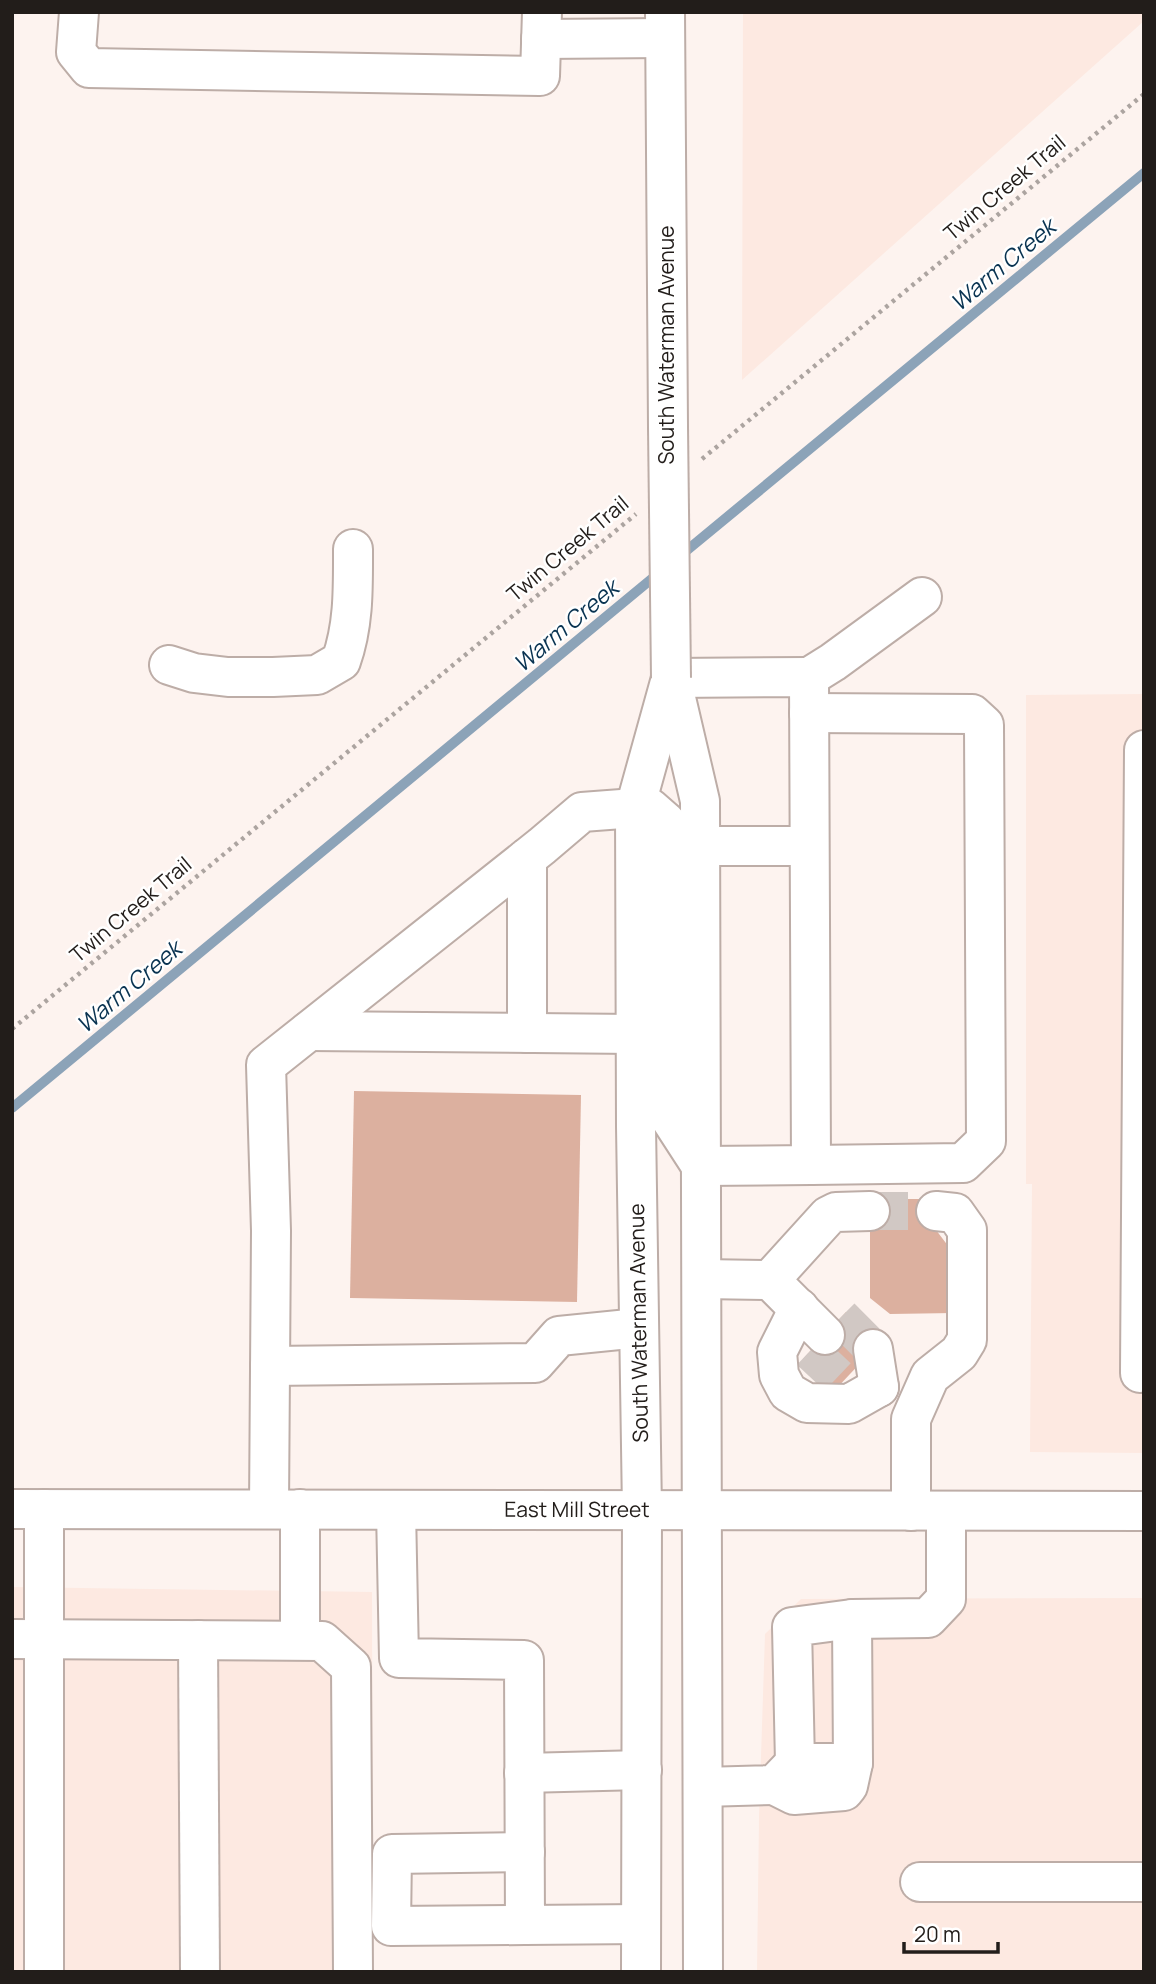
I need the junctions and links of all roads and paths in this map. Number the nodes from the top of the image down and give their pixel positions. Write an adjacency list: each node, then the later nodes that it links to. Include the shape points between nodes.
1 (79, 12): 3 (main road, via 76,52 89,68 540,76)
2 (665, 25): 3 (main road); 10 (main road, South Waterman Avenue, bridge)
3 (541, 26)
4 (1144, 94): 5 (path, Twin Creek Trail)
5 (702, 459)
6 (637, 513): 17 (path, Twin Creek Trail)
7 (353, 548): 9 (main road, via 349,639 341,661 317,675 273,677 228,677)
8 (922, 597): 11 (main road, via 833,662)
9 (169, 666)
10 (671, 678): 11 (main road); 13 (main road, South Waterman Avenue); 14 (main road, South Waterman Avenue, via 700,801)
11 (808, 695): 15 (main road); 21 (main road, via 972,714 984,725 986,1141 962,1163)
12 (1144, 750): 31 (main road)
13 (635, 808): 16 (main road, via 582,812); 20 (main road, South Waterman Avenue); 22 (main road, via 650,808 666,822 666,1112)
14 (700, 846): 15 (main road); 22 (main road, South Waterman Avenue)
15 (809, 846): 21 (main road)
16 (527, 858): 18 (main road); 19 (main road)
17 (12, 1029)
18 (309, 1031): 19 (main road); 30 (main road, via 266,1065)
19 (527, 1033): 20 (main road)
20 (635, 1034): 28 (main road, South Waterman Avenue)
21 (811, 1164): 22 (main road)
22 (701, 1166): 25 (main road, South Waterman Avenue)
23 (870, 1211): 26 (main road, via 828,1216)
24 (936, 1211): 32 (main road, via 955,1213 967,1230 967,1340 959,1353 930,1376)
25 (702, 1279): 26 (main road); 37 (main road, South Waterman Avenue)
26 (770, 1280): 27 (main road)
27 (799, 1308): 29 (main road); 32 (main road, via 776,1352 779,1375 788,1392 807,1403 849,1404 863,1371)
28 (639, 1328): 30 (main road, via 559,1336 535,1363); 36 (main road, South Waterman Avenue)
29 (826, 1335)
30 (270, 1366): 34 (main road)
31 (1140, 1373)
32 (911, 1419): 38 (main road)
33 (28, 1509): 34 (main road, East Mill Street); 41 (main road)
34 (284, 1509): 35 (main road, East Mill Street); 43 (main road)
35 (396, 1510): 36 (main road, East Mill Street); 45 (main road, via 399,1658 524,1660)
36 (642, 1510): 37 (main road, East Mill Street); 44 (main road, South Waterman Avenue)
37 (703, 1510): 38 (main road, East Mill Street); 47 (main road, South Waterman Avenue)
38 (928, 1511): 39 (main road, East Mill Street); 40 (main road, via 946,1599 928,1618)
39 (1144, 1511)
40 (852, 1619): 46 (main road, via 792,1627); 46 (main road, via 853,1763)
41 (28, 1639): 42 (main road); 53 (main road)
42 (198, 1640): 43 (main road); 54 (main road)
43 (300, 1640): 55 (main road, via 322,1641 351,1667)
44 (642, 1770): 45 (main road); 51 (main road, South Waterman Avenue)
45 (524, 1773): 48 (main road)
46 (784, 1774): 47 (main road)
47 (704, 1787): 57 (main road, South Waterman Avenue)
48 (525, 1852): 52 (main road); 52 (main road, via 392,1854 391,1926)
49 (920, 1882): 50 (main road)
50 (1144, 1882)
51 (641, 1924): 52 (main road); 56 (main road, South Waterman Avenue)
52 (525, 1925)
53 (44, 1972)
54 (200, 1972)
55 (353, 1972)
56 (640, 1972)
57 (704, 1972)

